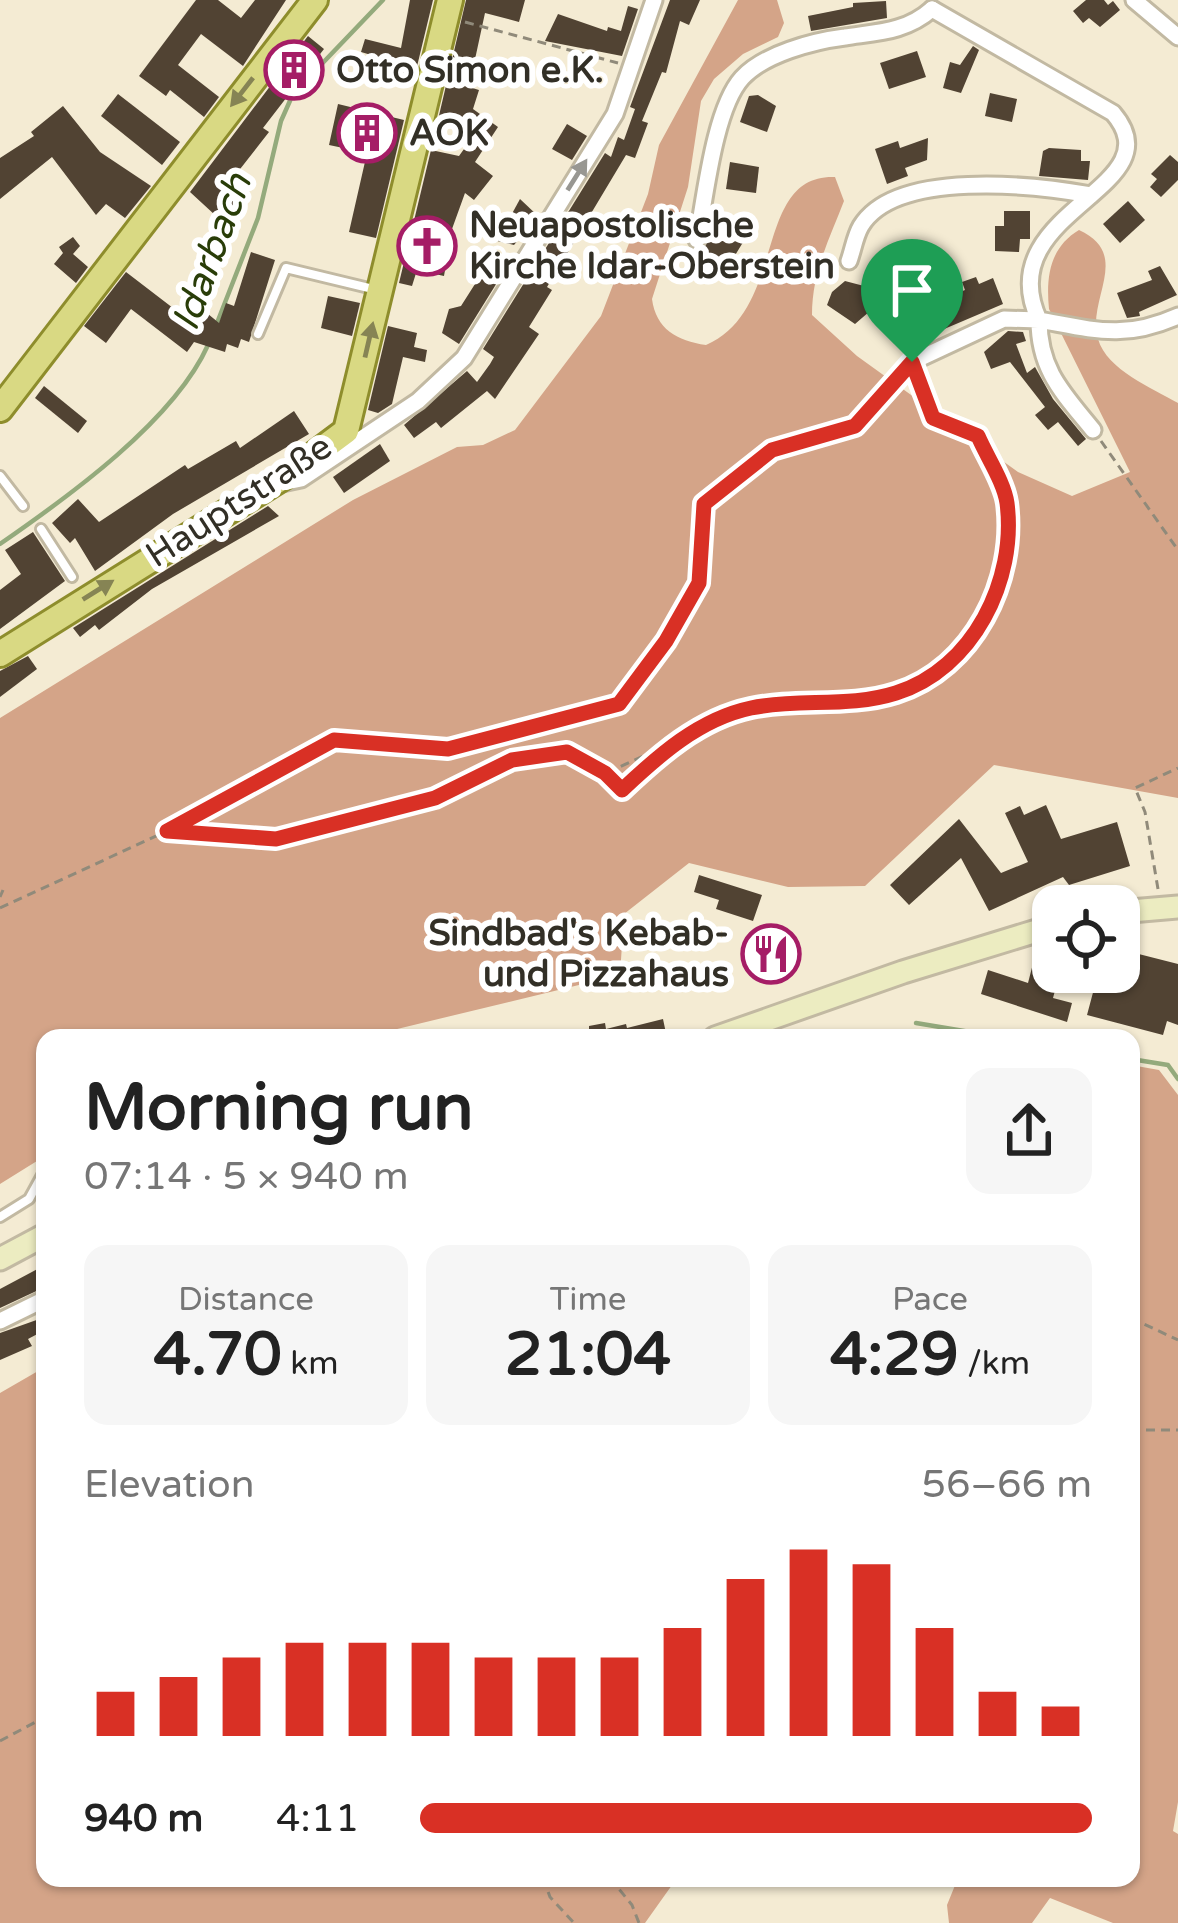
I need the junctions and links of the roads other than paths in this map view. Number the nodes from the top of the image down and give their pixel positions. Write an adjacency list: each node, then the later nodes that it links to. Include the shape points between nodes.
1 (315, 0): 15 (main road, one-way to 15)
2 (655, 0): 18 (street, one-way to 2, via 302,479 418,401 464,358 615,114)
3 (1133, 0): 6 (street)
4 (929, 5): 7 (street, via 1113,113 1129,146 1123,166); 8 (street, via 905,28 822,40 740,80 724,115)
5 (448, 8): 10 (main road, Hauptstraße)
6 (1178, 37)
7 (1091, 195): 9 (street, via 932,187 879,208 862,225); 12 (street, via 1029,265)
8 (697, 240)
9 (849, 261)
10 (380, 291): 13 (lane, via 286,268); 18 (main road, Hauptstraße, one-way to 10, via 346,431)
11 (1178, 316): 12 (street, via 1113,334)
12 (1039, 320): 14 (street, via 1004,319); 16 (street, via 1039,352)
13 (258, 334)
14 (912, 362)
15 (0, 409)
16 (1093, 430)
17 (0, 476): 19 (lane)
18 (268, 486): 22 (main road, Hauptstraße, one-way to 18)
19 (23, 506)
20 (41, 529): 21 (lane)
21 (72, 577)
22 (0, 654)
23 (1170, 908): 24 (main road)
24 (1140, 910)
25 (1032, 932): 26 (main road)
26 (741, 1029)
27 (36, 1186): 28 (lane)
28 (0, 1217)
29 (36, 1239): 30 (main road)
30 (0, 1258)
31 (36, 1303): 32 (street)
32 (0, 1321)

